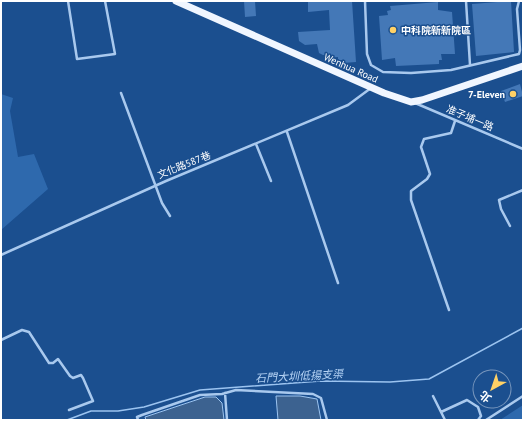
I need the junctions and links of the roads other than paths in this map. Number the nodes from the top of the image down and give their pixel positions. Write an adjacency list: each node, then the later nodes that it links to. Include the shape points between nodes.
1 (68, 1): 2 (lane, via 78,59 115,54)
2 (105, 1)
3 (176, 1): 9 (main road, Wenhua Road)
4 (365, 1): 7 (lane, via 367,54 371,65 383,72 411,73 451,70)
5 (466, 1): 7 (lane)
6 (519, 1): 7 (lane, via 519,54)
7 (470, 65)
8 (523, 66): 11 (main road, via 439,96)
9 (372, 88): 11 (main road, Wenhua Road); 13 (lane, 文化路587巷, via 348,105)
10 (121, 93): 17 (lane)
11 (411, 102): 12 (lane, 准子埔一路)
12 (455, 121): 15 (lane, 准子埔一路); 23 (lane, via 451,134 424,139 421,147 430,174 411,191 411,200)
13 (287, 132): 14 (lane, 文化路587巷); 22 (lane)
14 (256, 144): 16 (lane); 17 (lane, 文化路587巷)
15 (523, 149)
16 (271, 181)
17 (156, 185): 19 (lane); 21 (lane, 文化路587巷)
18 (523, 190): 20 (lane, via 499,200)
19 (170, 216)
20 (510, 226)
21 (1, 255)
22 (338, 283)
23 (449, 310)
24 (1, 340): 28 (lane, via 25,330 30,332 49,362 58,359 70,376 73,378 81,375 92,401)
25 (225, 393): 30 (lane, via 200,395 137,417); 31 (lane); 32 (lane, via 236,390 313,394 321,398)
26 (433, 396): 29 (lane)
27 (523, 396): 35 (lane)
28 (69, 410)
29 (441, 412): 33 (lane); 34 (lane, via 467,400 478,407 481,416)
30 (138, 420)
31 (227, 420)
32 (327, 420)
33 (445, 420)
34 (478, 420)
35 (486, 420)

